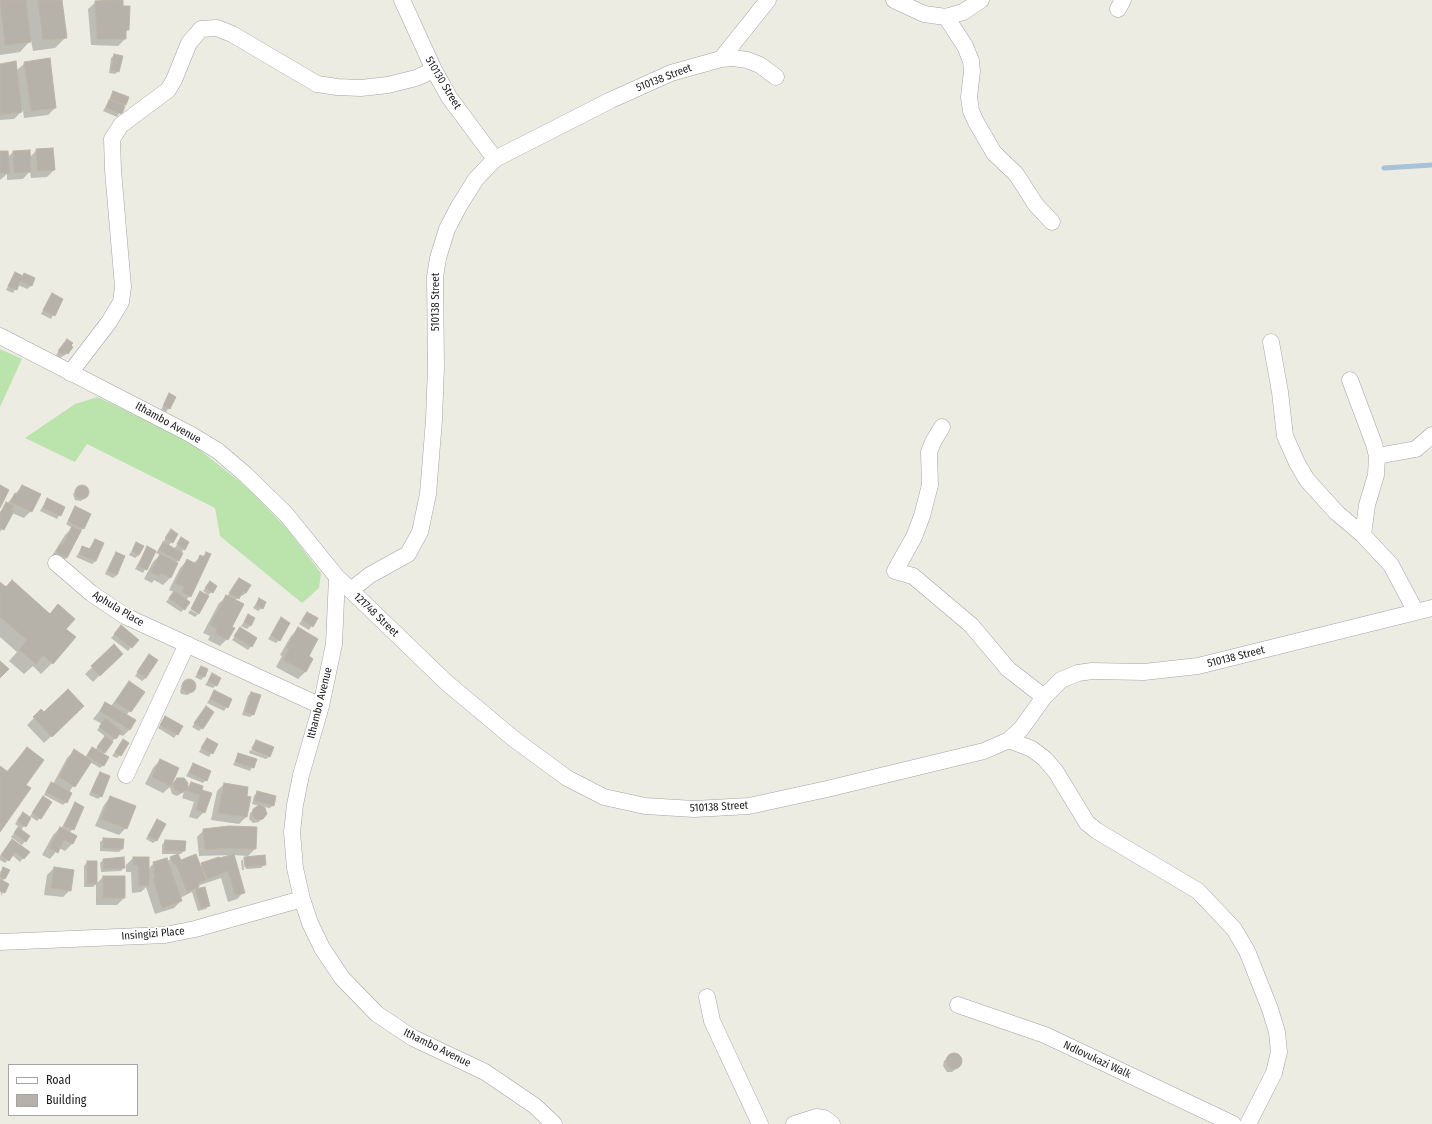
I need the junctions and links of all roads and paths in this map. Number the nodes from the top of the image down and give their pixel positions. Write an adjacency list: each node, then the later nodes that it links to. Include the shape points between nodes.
1 (402, 0): 7 (street, 510130 Street)
2 (768, 0): 6 (street)
3 (894, 0): 5 (street, via 924,14)
4 (981, 0): 5 (street, via 963,12)
5 (946, 17): 10 (street, via 965,46 971,61 969,97 976,122 994,153 1016,174 1036,205)
6 (721, 59): 8 (street, 510138 Street, via 747,60 760,65); 9 (street, 510138 Street, via 685,68 642,85)
7 (434, 70): 9 (street, 510130 Street, via 449,97); 13 (street, via 416,78 388,85 361,88 317,84 232,34 217,28 201,29 189,43 168,90 121,125 112,139 123,287 121,302)
8 (776, 77)
9 (495, 159): 21 (street, 510138 Street, via 476,179 459,206 447,229 438,258 435,278 434,420 428,494 420,532 408,554)
10 (1052, 222)
11 (0, 336): 13 (street, Ithambo Avenue)
12 (1271, 342): 18 (street, via 1280,392 1282,422 1289,448 1307,480 1336,513)
13 (70, 373): 20 (street, Ithambo Avenue, via 218,451 285,512)
14 (1350, 380): 17 (street)
15 (942, 427): 26 (street, via 930,452 930,485 922,516 914,538 895,572 912,576 971,625 1008,668)
16 (1432, 436): 17 (street, via 1416,449)
17 (1377, 456): 18 (street, via 1376,475 1367,505)
18 (1363, 535): 23 (street, via 1391,565)
19 (56, 563): 24 (street, Aphula Place, via 91,593 120,612)
20 (337, 577): 21 (street, 121748 Street); 27 (street, Ithambo Avenue, via 334,644)
21 (351, 590): 25 (street, 121748 Street)
22 (1432, 608): 23 (street, 510138 Street)
23 (1416, 612): 26 (street, 510138 Street, via 1198,666 1144,672 1078,673 1061,680)
24 (187, 644): 27 (street, Aphula Place); 29 (street)
25 (416, 652): 28 (street, 510138 Street, via 447,683 514,739 567,778 604,797 645,806 694,809 749,806 967,756)
26 (1044, 697): 28 (street, 510138 Street)
27 (321, 706): 30 (street, Ithambo Avenue, via 301,775 292,832 295,868)
28 (1010, 740): 39 (street, via 1032,749 1045,759 1056,772 1087,823 1096,831 1198,891 1234,929 1258,979 1277,1032 1279,1052 1274,1073)
29 (126, 775)
30 (302, 899): 31 (street, Insingizi Place, via 165,935); 34 (street, Ithambo Avenue, via 322,948 338,972 377,1014 413,1038 485,1072 535,1106)
31 (0, 942)
32 (707, 997): 35 (street, via 712,1021)
33 (958, 1005): 38 (street, Ndlovukazi Walk, via 1045,1035)
34 (554, 1124)
35 (760, 1124)
36 (794, 1124): 37 (street, via 816,1117 824,1118)
37 (832, 1124)
38 (1233, 1124)
39 (1248, 1124)

